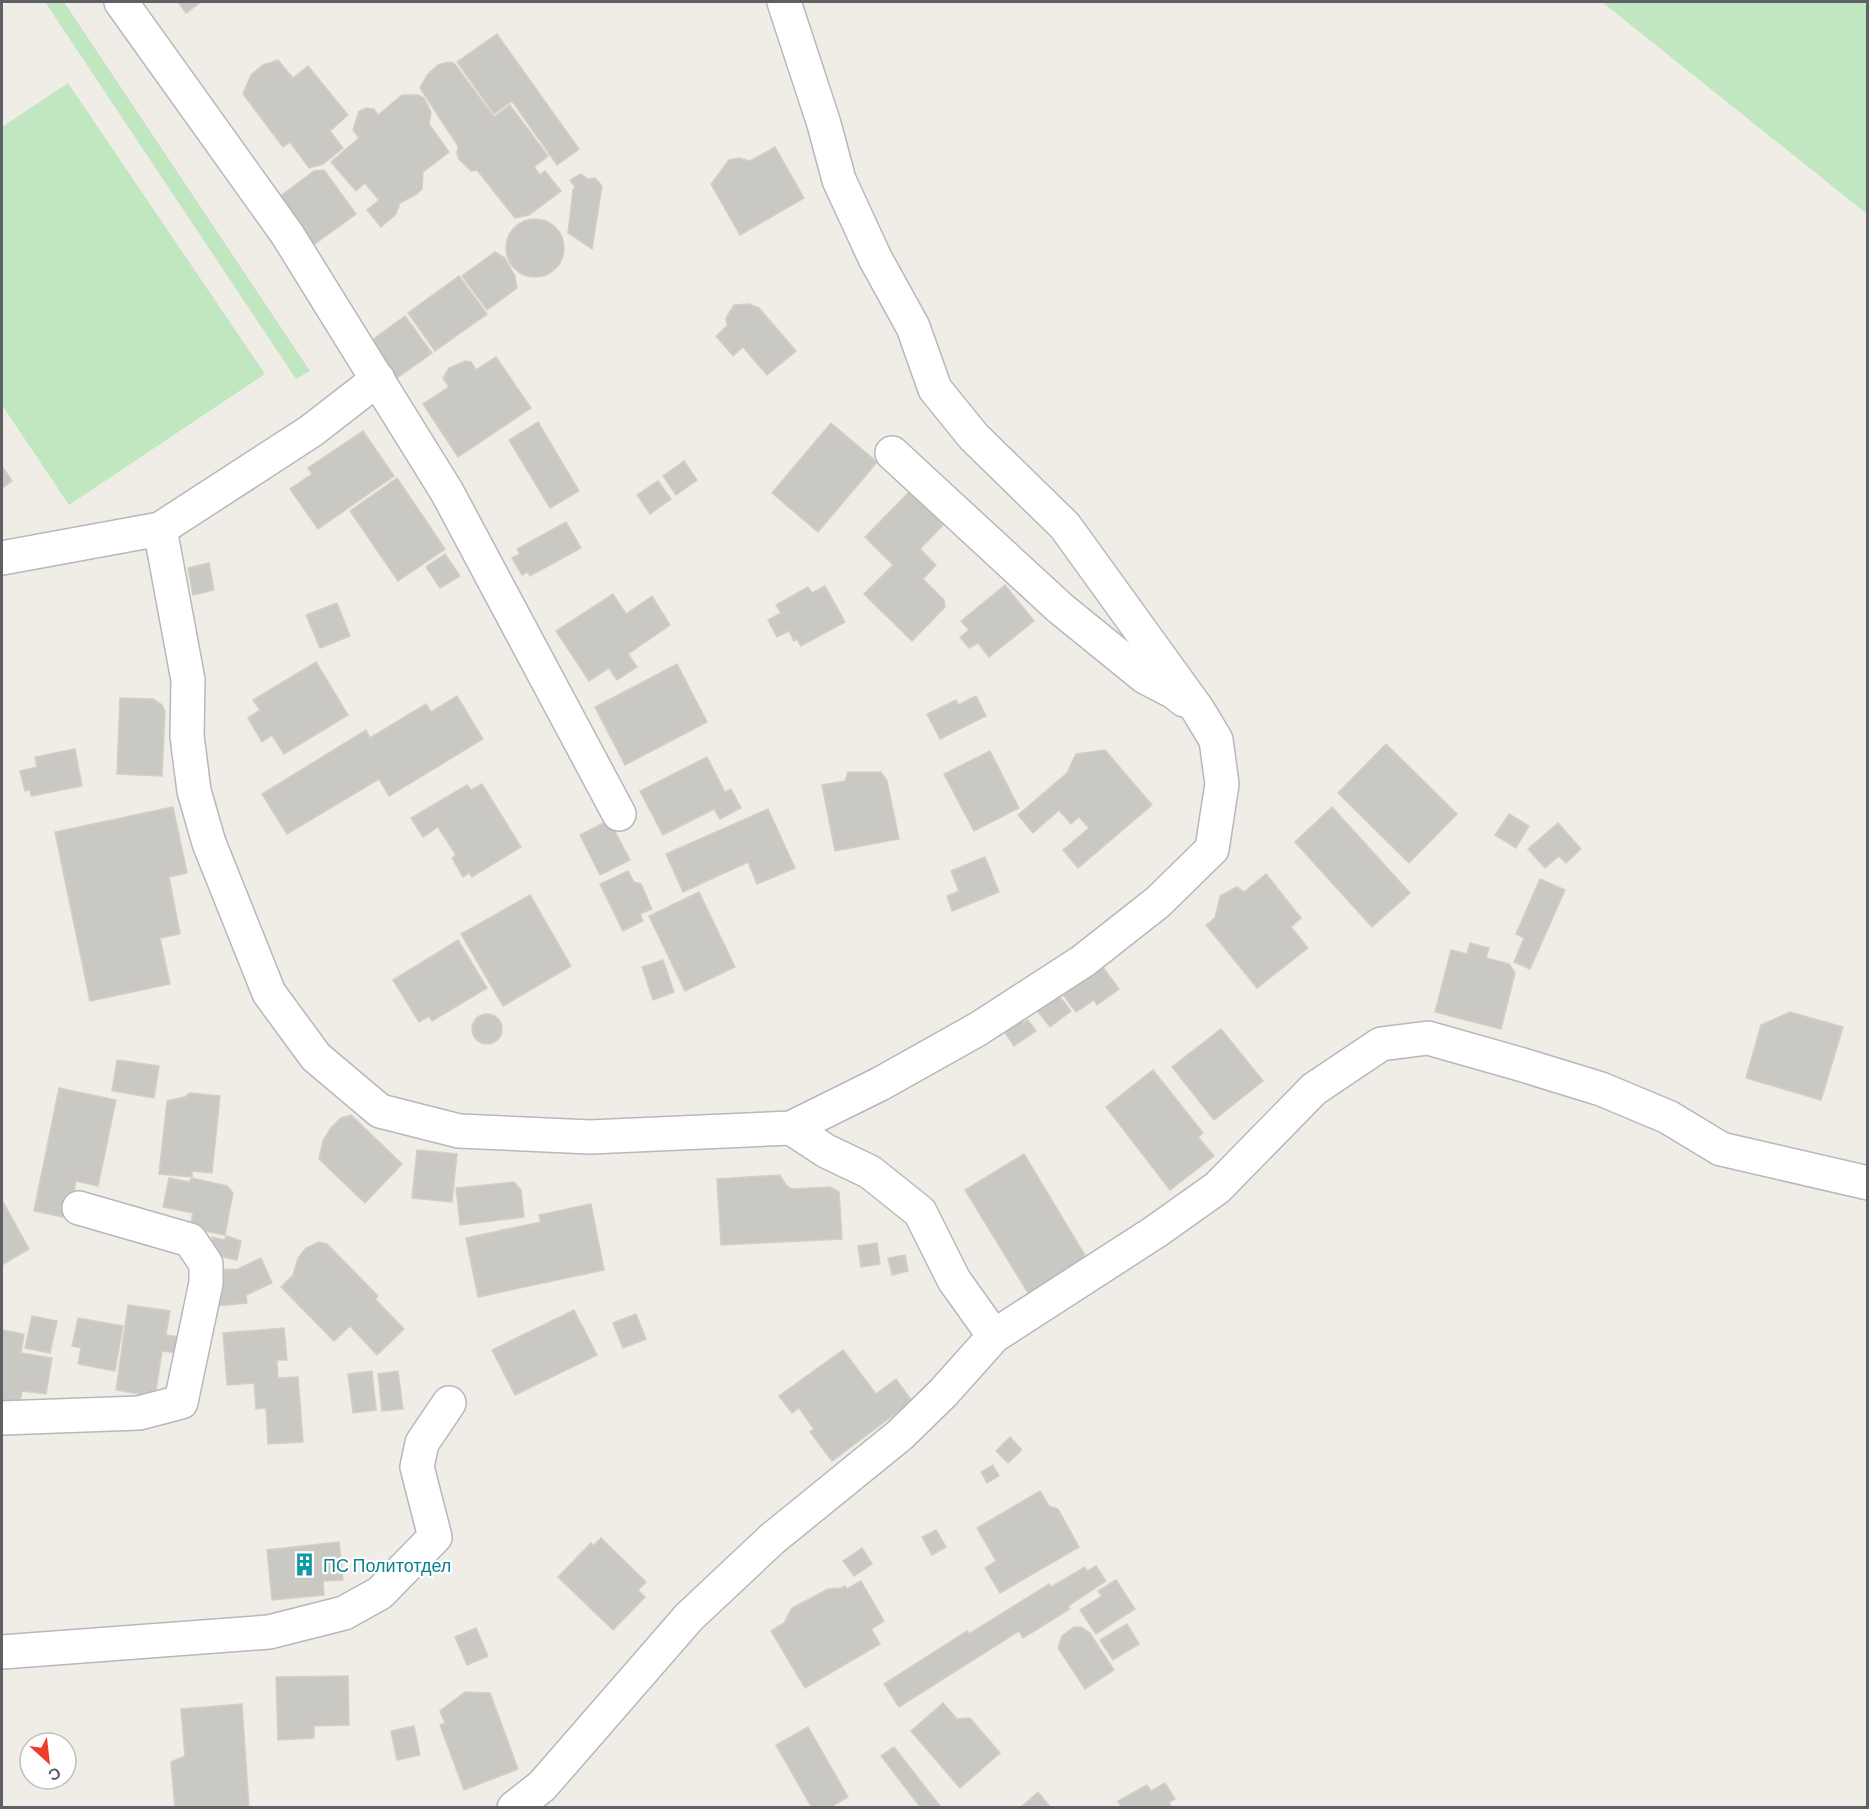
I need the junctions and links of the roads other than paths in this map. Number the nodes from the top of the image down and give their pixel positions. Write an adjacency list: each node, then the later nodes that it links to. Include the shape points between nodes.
1 (121, 2): 3 (street, via 287,234)
2 (784, 2): 7 (street, via 839,180 913,327 935,389 974,437 1065,526)
3 (378, 379): 5 (street, via 311,430); 8 (street, via 447,492)
4 (892, 453): 7 (street, via 1060,608 1145,677)
5 (160, 529): 6 (street); 9 (street, via 188,680 187,736 194,791 209,843 269,993 316,1057 380,1111 459,1131 590,1137)
6 (2, 558)
7 (1198, 710): 9 (street, via 1216,740 1222,784 1212,849 1158,902 1083,961 978,1029 880,1084)
8 (619, 814)
9 (790, 1128): 12 (street, via 870,1172 920,1212 954,1280)
10 (1868, 1183): 12 (street, via 1721,1149 1668,1117 1601,1089 1428,1038 1381,1044 1314,1089 1217,1188)
11 (79, 1208): 14 (street, via 190,1240 206,1264 206,1283 181,1402 139,1413)
12 (994, 1336): 16 (street, via 900,1435 772,1539 689,1617 542,1786)
13 (449, 1403): 15 (street, via 422,1443 417,1467 435,1536 380,1593 344,1613 269,1632)
14 (2, 1418)
15 (2, 1652)
16 (514, 1808)

